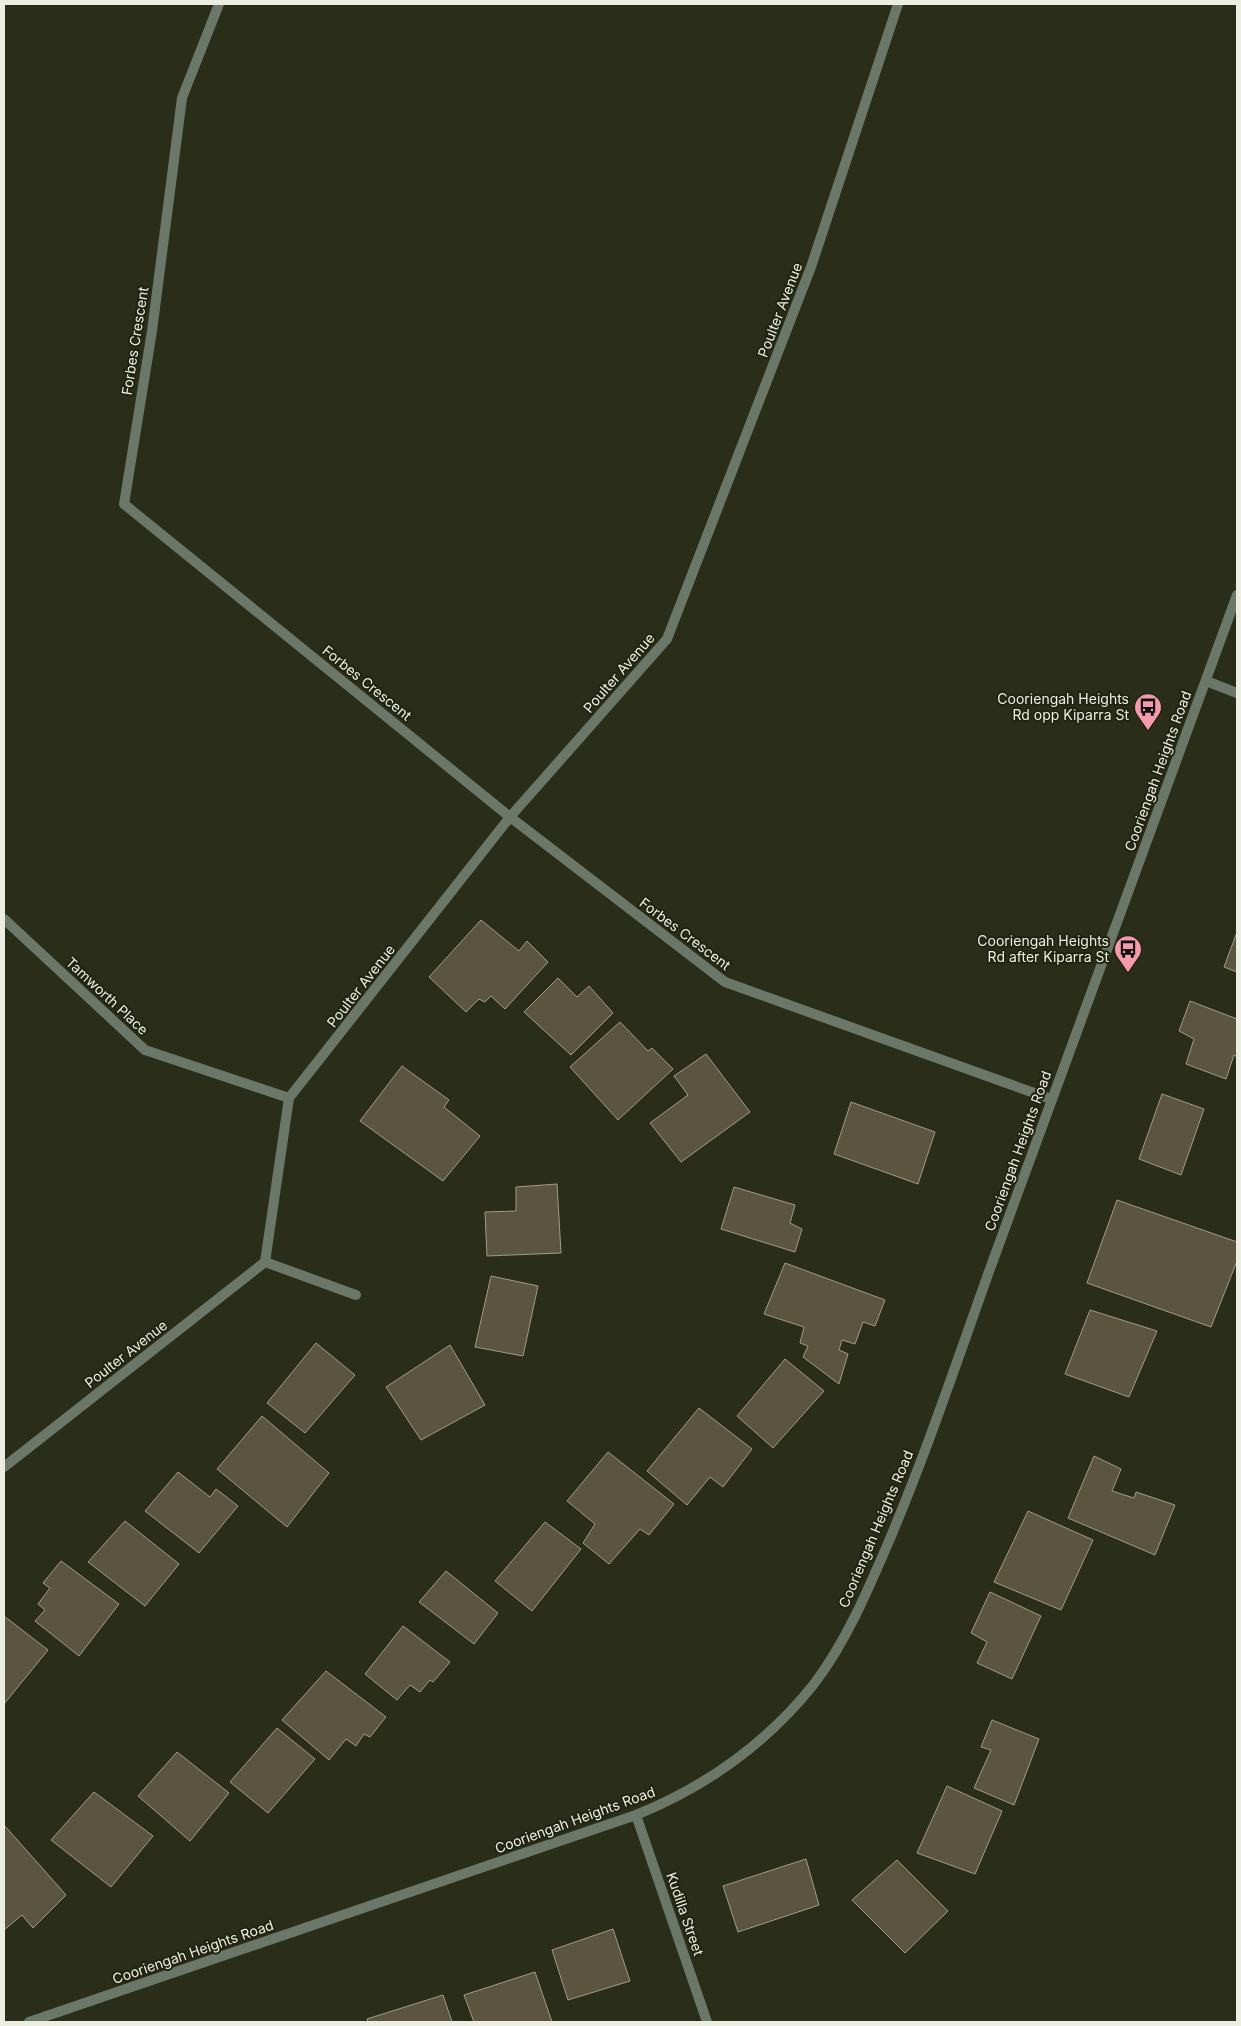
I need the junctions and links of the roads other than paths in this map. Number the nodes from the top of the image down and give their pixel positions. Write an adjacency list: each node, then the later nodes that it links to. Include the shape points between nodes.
1 (219, 4): 6 (street, Forbes Crescent, via 182,98 152,331 124,504)
2 (898, 4): 6 (street, Poulter Avenue, via 811,267 667,639)
3 (1237, 595): 4 (street, Cooriengah Heights Road)
4 (1206, 681): 5 (street); 9 (street, Cooriengah Heights Road)
5 (1237, 693)
6 (510, 818): 8 (street, Poulter Avenue); 9 (street, Forbes Crescent, via 725,982)
7 (4, 920): 8 (street, Tamworth Place, via 145,1050)
8 (289, 1098): 10 (street, Poulter Avenue)
9 (1051, 1099): 13 (street, Cooriengah Heights Road, via 909,1494 872,1581 840,1645 814,1683 764,1737 713,1777)
10 (265, 1262): 11 (street); 12 (street, Poulter Avenue)
11 (356, 1295)
12 (4, 1468)
13 (636, 1816): 14 (street, Cooriengah Heights Road); 15 (street, Kudilla Street)
14 (29, 2022)
15 (707, 2022)

